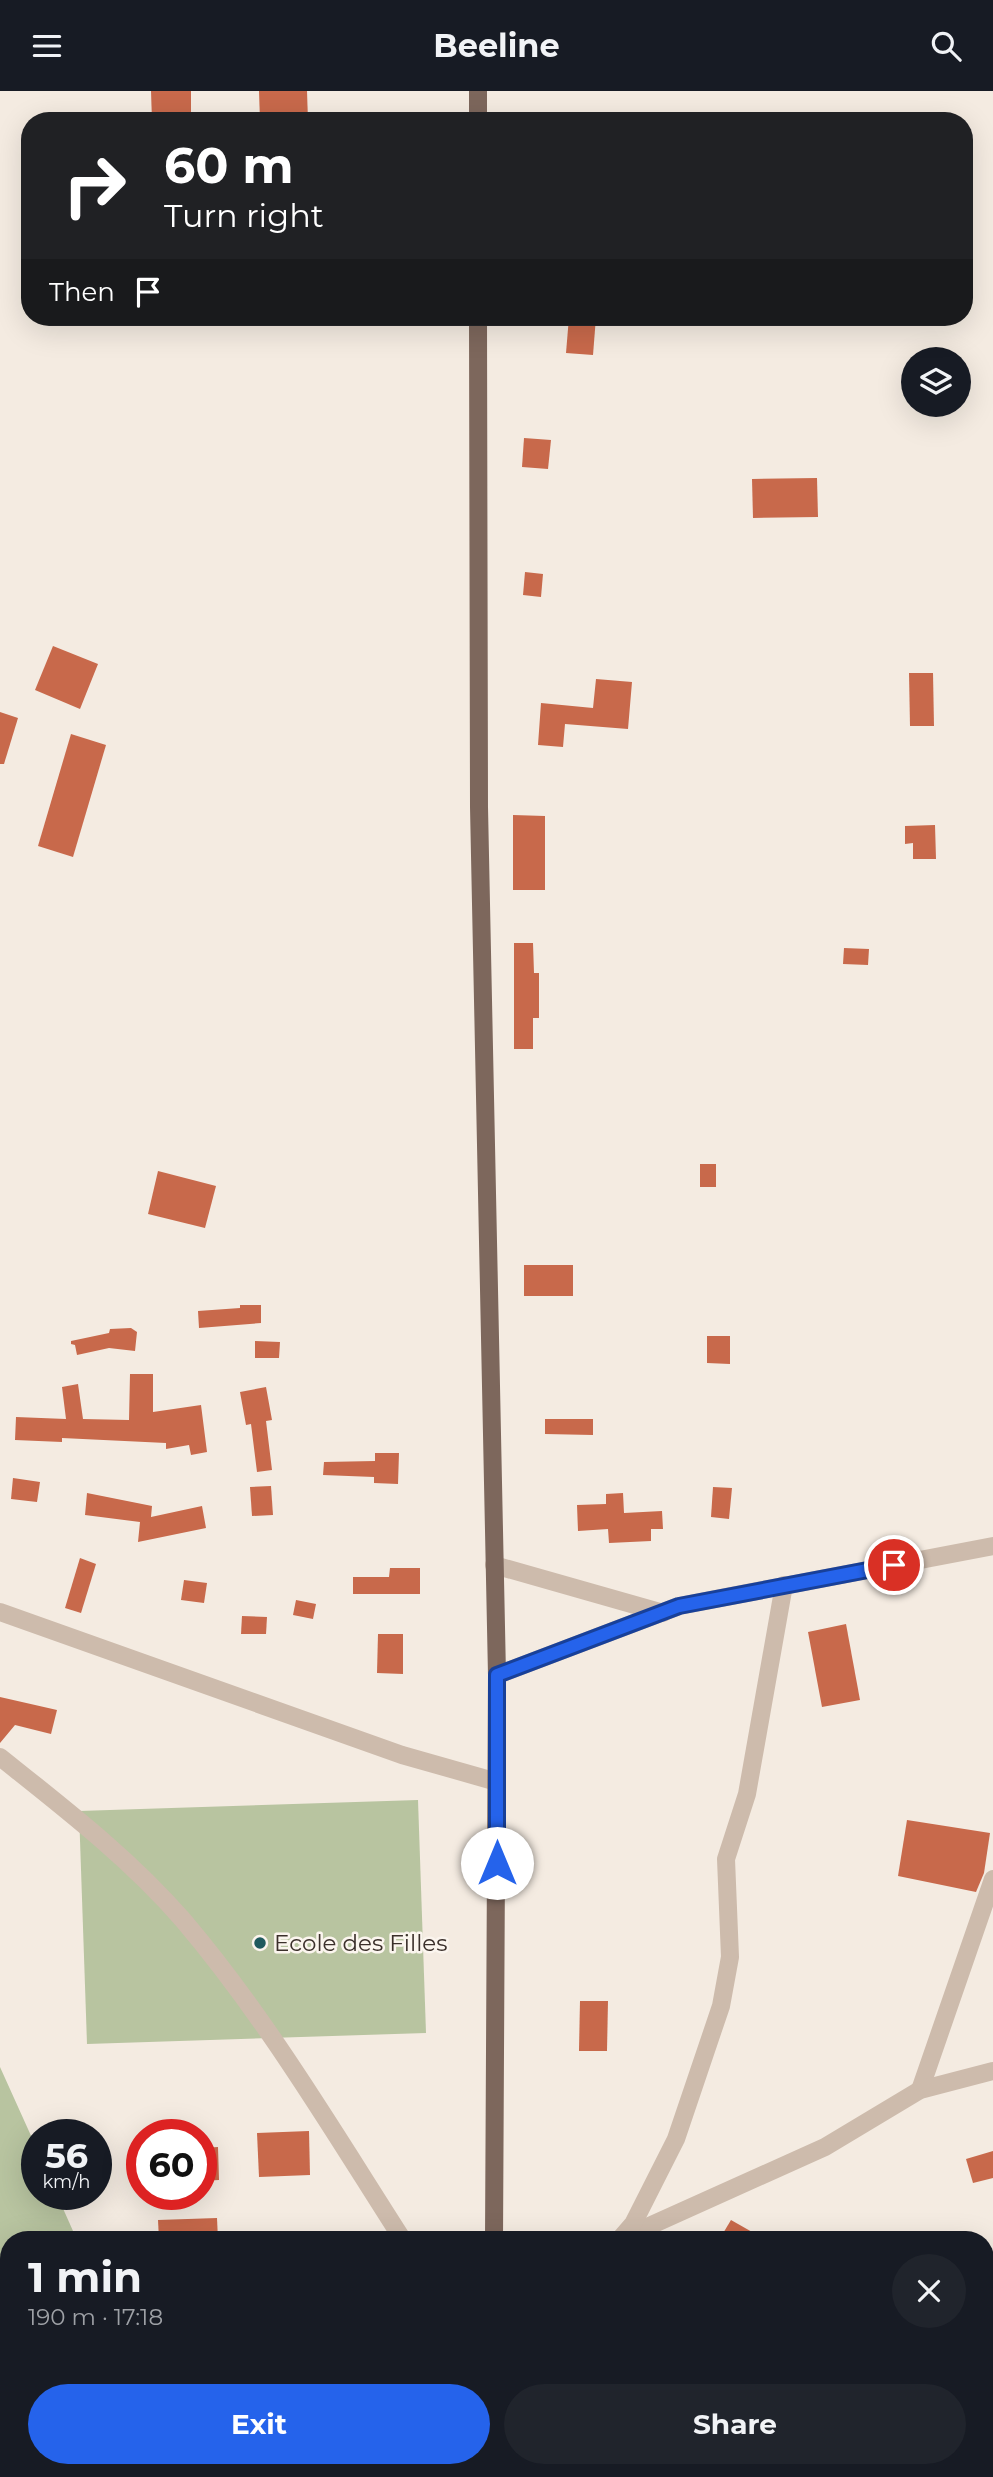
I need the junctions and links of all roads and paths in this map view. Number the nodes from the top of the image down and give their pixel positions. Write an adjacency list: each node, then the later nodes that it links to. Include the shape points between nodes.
1 (478, 91): 2 (main road)
2 (478, 112)
3 (478, 326): 5 (main road, via 479,821)
4 (993, 1546): 6 (street)
5 (494, 1565): 8 (street); 9 (main road)
6 (784, 1585): 8 (street); 17 (street, via 747,1794 726,1859 730,1957 721,2006 676,2139)
7 (0, 1612): 11 (street, via 402,1755)
8 (663, 1613): 9 (street)
9 (497, 1675): 11 (main road)
10 (0, 1757): 15 (street, via 95,1833 182,1919 281,2048)
11 (497, 1782): 16 (main road)
12 (993, 1879): 14 (street)
13 (993, 2071): 14 (street)
14 (920, 2090): 18 (street, via 825,2147)
15 (397, 2231)
16 (494, 2231)
17 (626, 2231)
18 (637, 2231)

